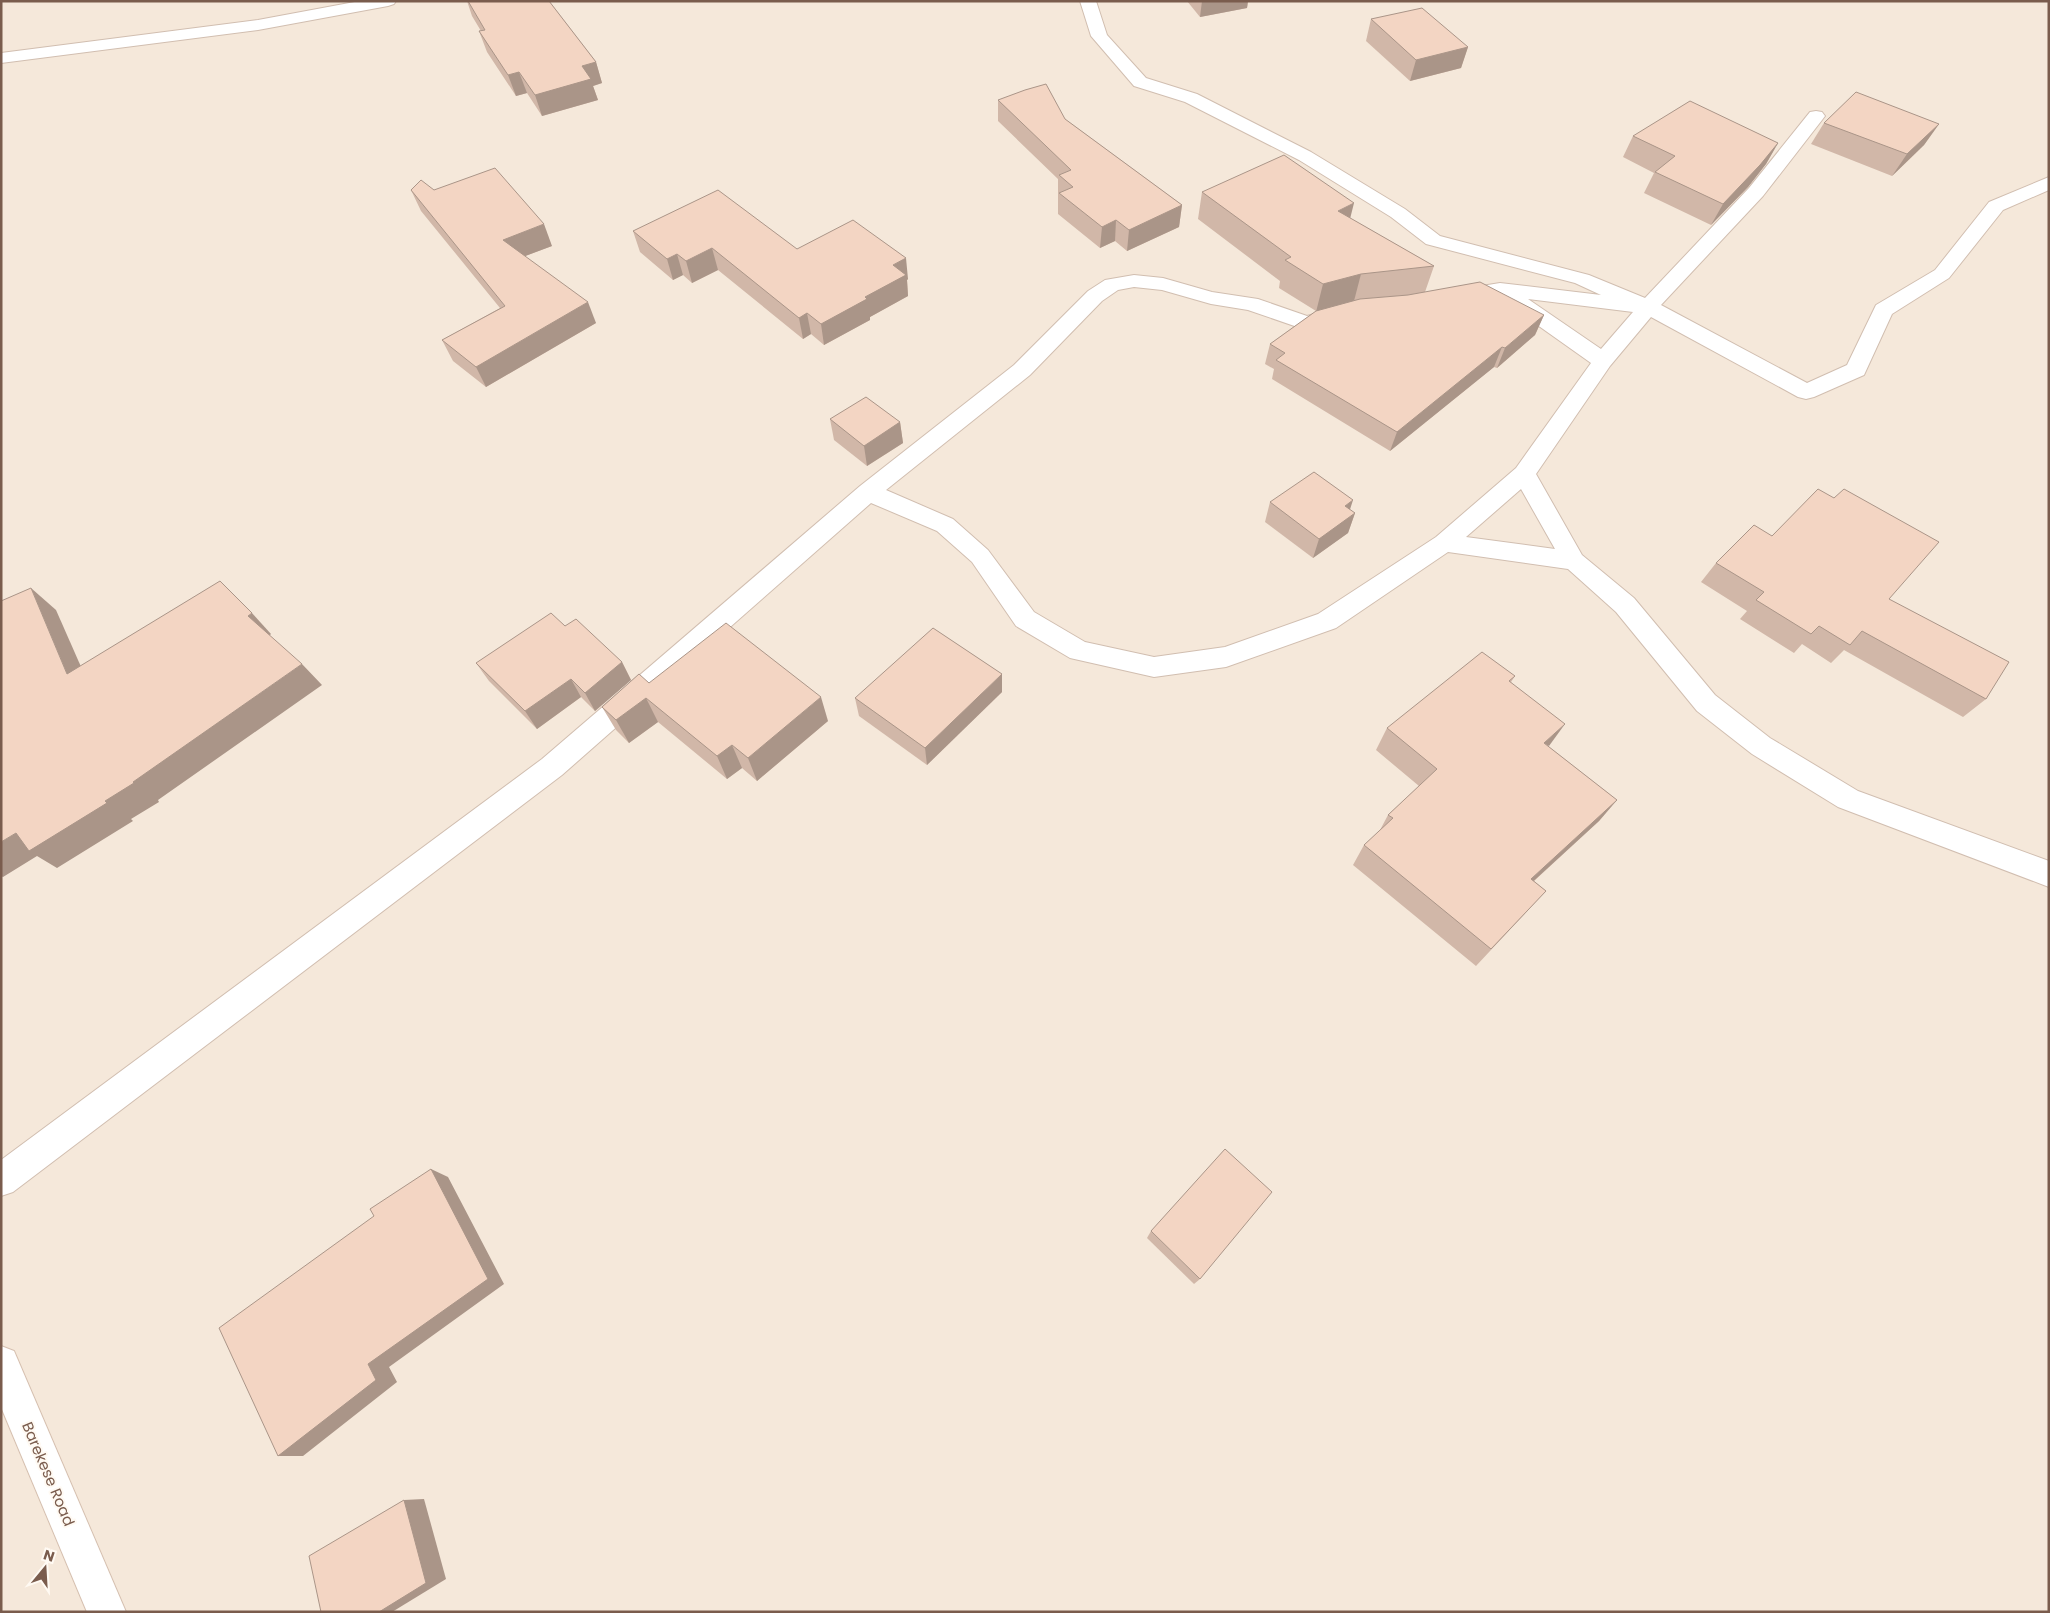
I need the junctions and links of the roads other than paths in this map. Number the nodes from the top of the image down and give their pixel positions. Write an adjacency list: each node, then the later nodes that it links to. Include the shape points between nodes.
1 (388, 1): 3 (street)
2 (1088, 1): 9 (street, via 1098,36 1140,82 1191,98 1305,156 1398,212 1433,240 1582,279)
3 (363, 4): 4 (street, via 258,25)
4 (1, 58)
5 (1816, 116): 9 (street, via 1756,192)
6 (2049, 183): 9 (street, via 1996,206 1942,274 1883,310 1856,370 1806,392)
7 (1500, 289): 8 (street); 9 (street); 11 (street)
8 (1437, 300)
9 (1648, 307): 11 (street)
10 (1364, 309): 13 (street, via 1306,323 1251,304 1211,298 1163,284 1134,281 1112,285 1095,296 1022,370)
11 (1603, 361): 12 (street)
12 (1524, 474): 14 (street); 15 (street)
13 (868, 492): 14 (street, via 945,525 980,556 1025,618 1079,651 1154,667 1226,657 1327,621); 17 (street, via 552,767)
14 (1444, 543): 15 (street)
15 (1574, 561): 16 (street, via 1625,605 1706,703 1761,746 1848,799)
16 (2049, 874)
17 (1, 1180)
18 (1, 1364): 19 (street, Barekese Road)
19 (107, 1612)

